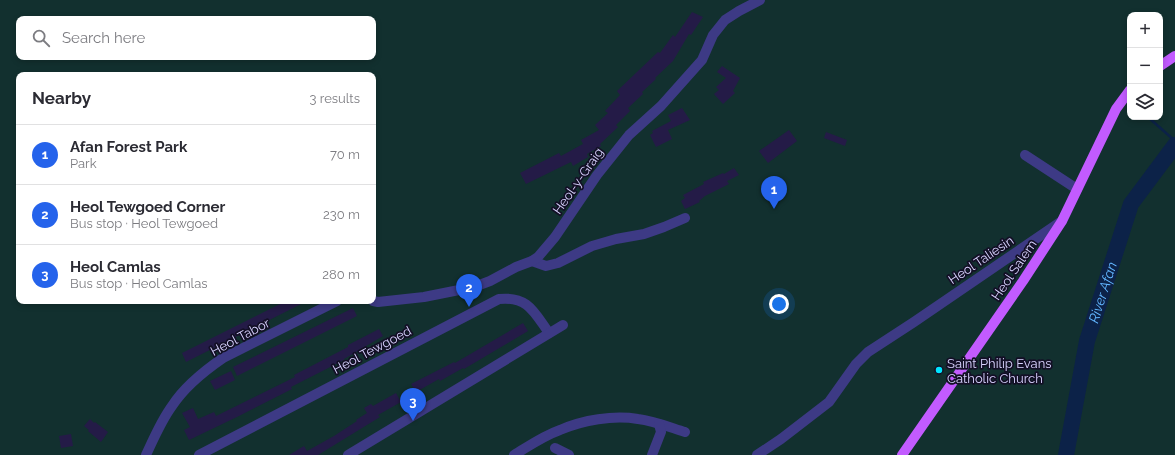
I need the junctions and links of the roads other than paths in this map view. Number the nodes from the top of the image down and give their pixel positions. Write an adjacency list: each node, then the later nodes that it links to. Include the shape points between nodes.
1 (760, 0): 9 (street, Heol-y-Graig, via 726,20 712,35 702,60 661,106 629,135 597,175 545,250)
2 (1175, 56): 3 (main road)
3 (1163, 64)
4 (1127, 94): 6 (main road, Heol Salem, via 1116,109)
5 (1025, 155): 6 (street)
6 (1077, 189): 8 (main road, Heol Salem)
7 (685, 218): 9 (street, via 644,234 592,246 558,263 546,266)
8 (1062, 221): 23 (street, Heol Taliesin, via 868,352 856,364 829,402); 24 (main road, Heol Salem, via 1024,281)
9 (532, 261): 10 (street, Heol-y-Graig, via 474,287 424,297)
10 (376, 302)
11 (331, 304): 17 (street, Heol Tabor, via 223,358 208,369 189,385 172,405)
12 (563, 325): 13 (street)
13 (549, 333): 18 (street, Heol Tewgoed, via 528,305 519,299 499,299); 19 (street)
14 (659, 424): 15 (street); 20 (street, via 617,418 592,421 560,429); 22 (street, via 661,432)
15 (685, 432)
16 (555, 448): 21 (street)
17 (146, 455)
18 (199, 455)
19 (348, 455)
20 (514, 455)
21 (568, 455)
22 (652, 455)
23 (757, 455)
24 (902, 455)

